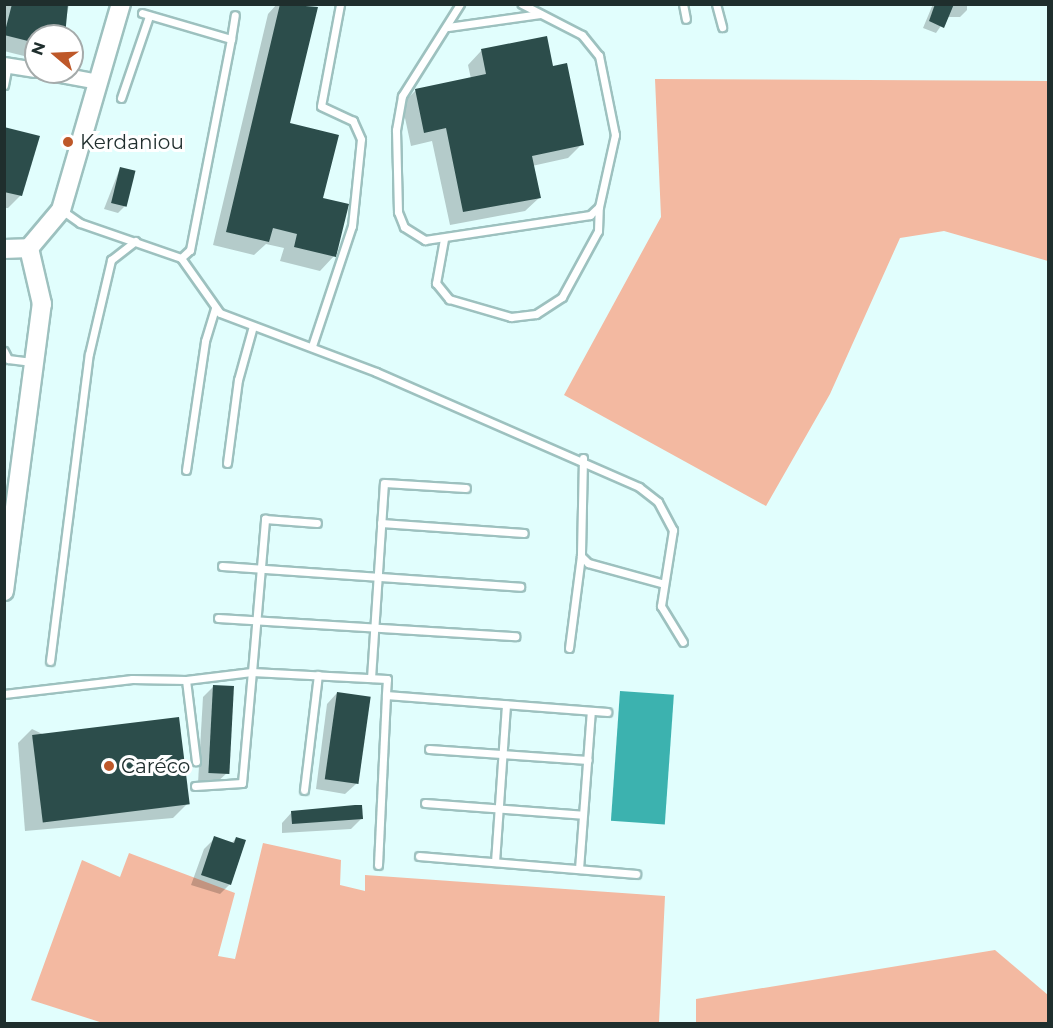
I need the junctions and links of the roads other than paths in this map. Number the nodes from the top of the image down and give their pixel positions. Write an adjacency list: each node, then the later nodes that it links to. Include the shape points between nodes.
1 (121, 4): 16 (street)
2 (340, 4): 28 (lane, via 321,106 353,121 361,139 352,225)
3 (460, 4): 10 (lane)
4 (522, 4): 7 (lane)
5 (683, 4): 9 (lane)
6 (716, 4): 11 (lane)
7 (540, 14): 10 (lane); 19 (lane, via 582,35 599,56 615,135)
8 (235, 15): 12 (lane)
9 (686, 19)
10 (448, 27): 21 (lane, via 402,96 395,185 404,227 424,240)
11 (722, 27)
12 (231, 39): 18 (lane, via 146,14); 25 (lane, via 205,194 190,250)
13 (6, 65): 14 (street); 17 (lane)
14 (24, 68)
15 (84, 79): 16 (street)
16 (99, 82): 20 (street)
17 (4, 85)
18 (121, 98)
19 (599, 207): 21 (lane, via 590,215); 21 (lane, via 598,231 562,297 536,314 511,316 449,299 436,283)
20 (61, 210): 22 (lane, via 80,223); 23 (street)
21 (444, 239)
22 (135, 241): 25 (lane); 51 (lane, via 111,260 89,354)
23 (29, 248): 24 (street); 30 (street, via 42,304)
24 (4, 249)
25 (181, 258): 26 (lane)
26 (215, 308): 27 (lane); 33 (lane, via 205,341)
27 (253, 326): 28 (lane); 32 (lane, via 238,380)
28 (312, 346): 31 (lane)
29 (4, 351): 30 (lane, via 8,359)
30 (34, 362): 44 (street)
31 (583, 458): 38 (lane); 42 (lane, via 639,487 668,514 673,530)
32 (227, 463)
33 (186, 470)
34 (466, 488): 36 (lane, via 384,483)
35 (317, 523): 40 (lane, via 265,519)
36 (381, 523): 37 (lane); 41 (lane)
37 (524, 533)
38 (581, 556): 42 (lane, via 588,563); 50 (lane)
39 (222, 566): 40 (lane)
40 (264, 569): 41 (lane); 46 (lane)
41 (378, 577): 43 (lane); 47 (lane)
42 (661, 583): 49 (lane, via 661,606)
43 (520, 587)
44 (4, 591)
45 (218, 618): 46 (lane)
46 (258, 621): 47 (lane); 52 (lane)
47 (374, 629): 48 (lane); 54 (lane)
48 (515, 636)
49 (683, 642)
50 (569, 648)
51 (50, 661)
52 (252, 672): 53 (lane); 55 (lane); 65 (lane, via 242,783)
53 (318, 675): 54 (lane); 66 (lane)
54 (371, 678): 57 (lane, via 387,679)
55 (186, 680): 56 (lane, via 132,679); 64 (lane)
56 (4, 694)
57 (386, 695): 58 (lane); 72 (lane)
58 (506, 704): 59 (lane); 62 (lane)
59 (591, 711): 60 (lane); 63 (lane)
60 (607, 712)
61 (429, 749): 62 (lane)
62 (502, 754): 63 (lane); 68 (lane)
63 (588, 760): 69 (lane)
64 (196, 761)
65 (195, 786)
66 (304, 790)
67 (425, 803): 68 (lane)
68 (499, 809): 69 (lane); 71 (lane)
69 (583, 814): 73 (lane)
70 (419, 856): 71 (lane)
71 (495, 862): 73 (lane)
72 (378, 865)
73 (579, 869): 74 (lane)
74 (636, 874)

